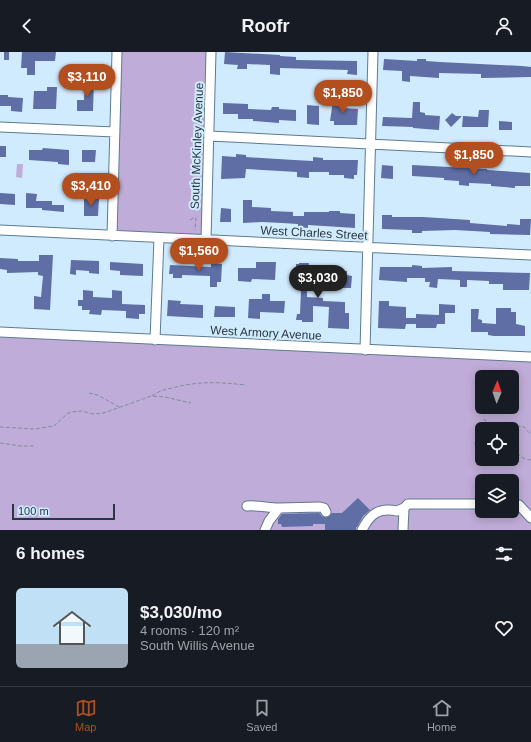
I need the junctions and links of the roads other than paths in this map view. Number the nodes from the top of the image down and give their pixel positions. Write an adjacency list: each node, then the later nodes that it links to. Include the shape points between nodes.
1 (117, 52): 5 (street)
2 (211, 52): 6 (street, South McKinley Avenue)
3 (373, 52): 7 (street)
4 (0, 127): 5 (street)
5 (115, 132): 10 (street)
6 (209, 136): 7 (street); 12 (street, South McKinley Avenue)
7 (370, 144): 8 (street); 13 (street)
8 (531, 152)
9 (0, 230): 10 (street, West Charles Street)
10 (112, 236): 11 (street, West Charles Street)
11 (159, 238): 12 (street, West Charles Street); 16 (street)
12 (206, 240): 13 (street, West Charles Street)
13 (367, 248): 14 (street, West Charles Street); 17 (street)
14 (531, 255)
15 (0, 332): 16 (street, West Armory Avenue)
16 (155, 340): 17 (street, West Armory Avenue)
17 (365, 350): 18 (street, West Armory Avenue)
18 (531, 357)
19 (475, 504): 23 (street, via 408,504)
20 (519, 504): 25 (street)
21 (247, 506): 22 (street)
22 (279, 508): 24 (street, via 320,507); 26 (street)
23 (404, 508): 27 (street, via 397,511 379,511); 28 (street)
24 (326, 512)
25 (531, 518)
26 (266, 530)
27 (362, 530)
28 (403, 530)

